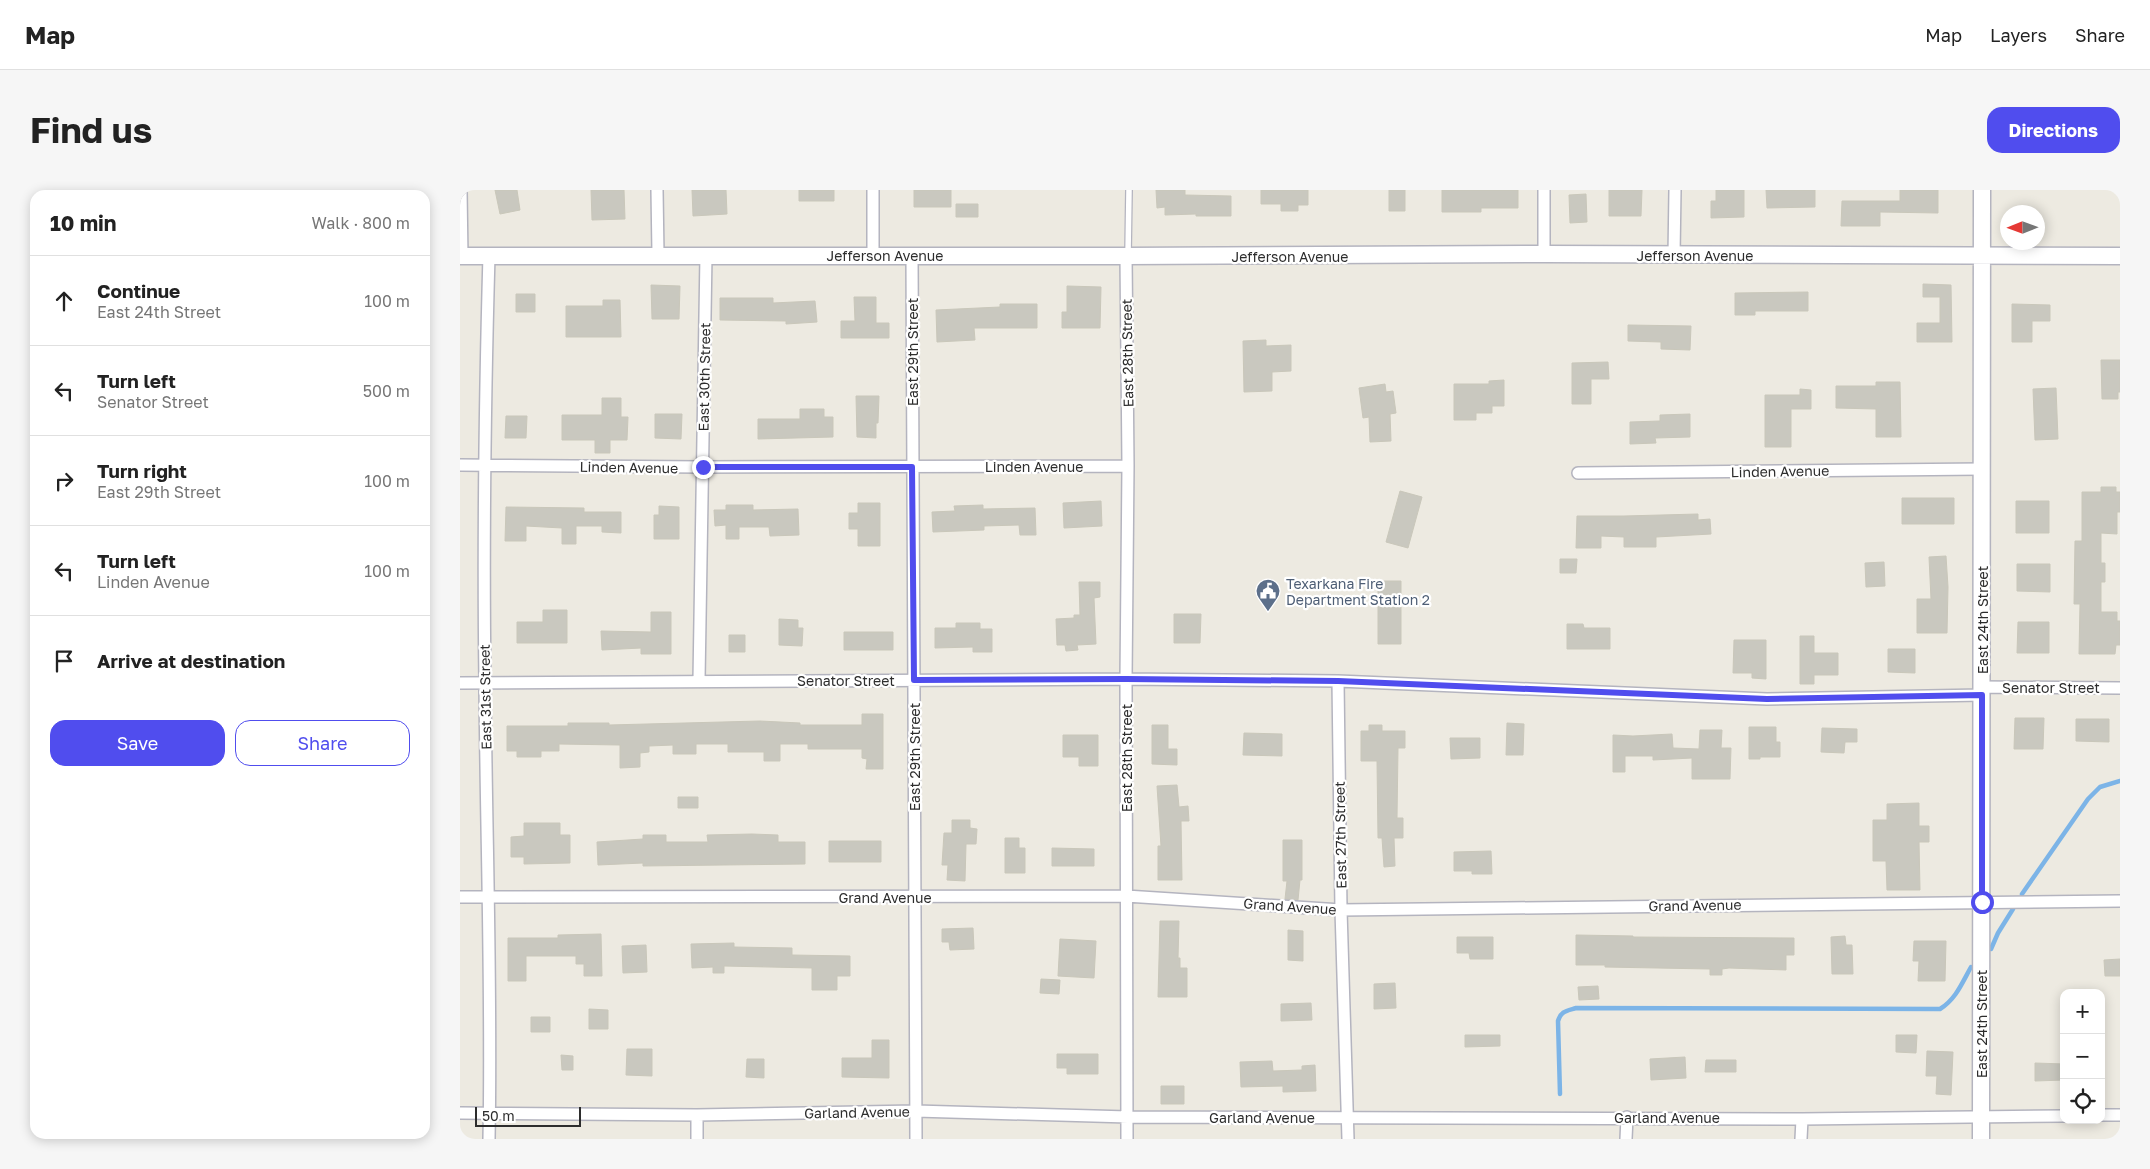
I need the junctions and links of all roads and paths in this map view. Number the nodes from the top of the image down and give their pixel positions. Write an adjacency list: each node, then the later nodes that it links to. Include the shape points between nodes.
1 (462, 190): 14 (street)
2 (657, 190): 8 (street)
3 (873, 190): 15 (street)
4 (1129, 190): 16 (lane)
5 (1544, 190): 9 (street)
6 (1674, 190): 13 (street)
7 (1982, 190): 18 (main road, East 24th Street)
8 (658, 254): 10 (main road, Jefferson Avenue); 11 (main road, Jefferson Avenue)
9 (1544, 254): 13 (main road, Jefferson Avenue); 16 (main road, Jefferson Avenue)
10 (489, 255): 14 (main road, Jefferson Avenue); 20 (street, East 31st Street)
11 (706, 255): 15 (main road, Jefferson Avenue); 22 (street, East 30th Street)
12 (912, 255): 15 (main road, Jefferson Avenue); 16 (main road, Jefferson Avenue); 23 (street, East 29th Street)
13 (1674, 255): 18 (main road, Jefferson Avenue)
14 (461, 256)
15 (873, 256)
16 (1127, 256): 21 (street, East 28th Street)
17 (2120, 256): 18 (main road, Jefferson Avenue)
18 (1982, 257): 24 (main road, East 24th Street)
19 (460, 465): 20 (street, Linden Avenue)
20 (483, 465): 22 (street, Linden Avenue); 31 (street, East 31st Street)
21 (1128, 466): 23 (street, Linden Avenue); 26 (street, East 28th Street)
22 (703, 467): 23 (street, Linden Avenue); 27 (street, East 30th Street)
23 (912, 467): 28 (street, East 29th Street)
24 (1982, 468): 25 (street, Linden Avenue); 33 (main road, East 24th Street)
25 (1578, 473)
26 (1126, 679): 28 (street, Senator Street); 29 (street, Senator Street); 34 (street, East 28th Street)
27 (699, 680): 28 (street, Senator Street); 31 (street, Senator Street)
28 (914, 680): 37 (street, East 29th Street)
29 (1338, 681): 33 (street, Senator Street, via 1767,699); 40 (street, East 27th Street)
30 (460, 683): 31 (street, Senator Street)
31 (485, 683): 36 (street, East 31st Street)
32 (2120, 688): 33 (street, Senator Street)
33 (1982, 691): 39 (main road, East 24th Street)
34 (1126, 896): 37 (street, Grand Avenue); 40 (street, Grand Avenue); 49 (street, East 28th Street)
35 (460, 897): 36 (street, Grand Avenue)
36 (489, 897): 37 (street, Grand Avenue); 43 (street, East 31st Street)
37 (915, 897): 41 (street, East 29th Street)
38 (2120, 901): 39 (street, Grand Avenue)
39 (1982, 902): 40 (street, Grand Avenue); 46 (main road, East 24th Street)
40 (1340, 910): 51 (street, East 27th Street)
41 (916, 1111): 44 (street, Garland Avenue); 49 (street, Garland Avenue); 55 (street, East 29th Street)
42 (460, 1112): 43 (street, Garland Avenue)
43 (490, 1113): 44 (street, Garland Avenue); 53 (street, East 31st Street)
44 (697, 1115): 54 (street)
45 (2120, 1115): 48 (street)
46 (1981, 1116): 47 (street, Garland Avenue); 52 (street, Garland Avenue); 60 (main road, East 24th Street)
47 (2060, 1116)
48 (2105, 1116)
49 (1128, 1117): 51 (street, Garland Avenue); 56 (street, East 28th Street)
50 (1627, 1117): 51 (street, Garland Avenue); 52 (street, Garland Avenue); 58 (street)
51 (1348, 1118): 57 (street, East 27th Street)
52 (1802, 1119): 59 (street)
53 (489, 1139)
54 (697, 1139)
55 (916, 1139)
56 (1128, 1139)
57 (1348, 1139)
58 (1626, 1139)
59 (1802, 1139)
60 (1981, 1139)

